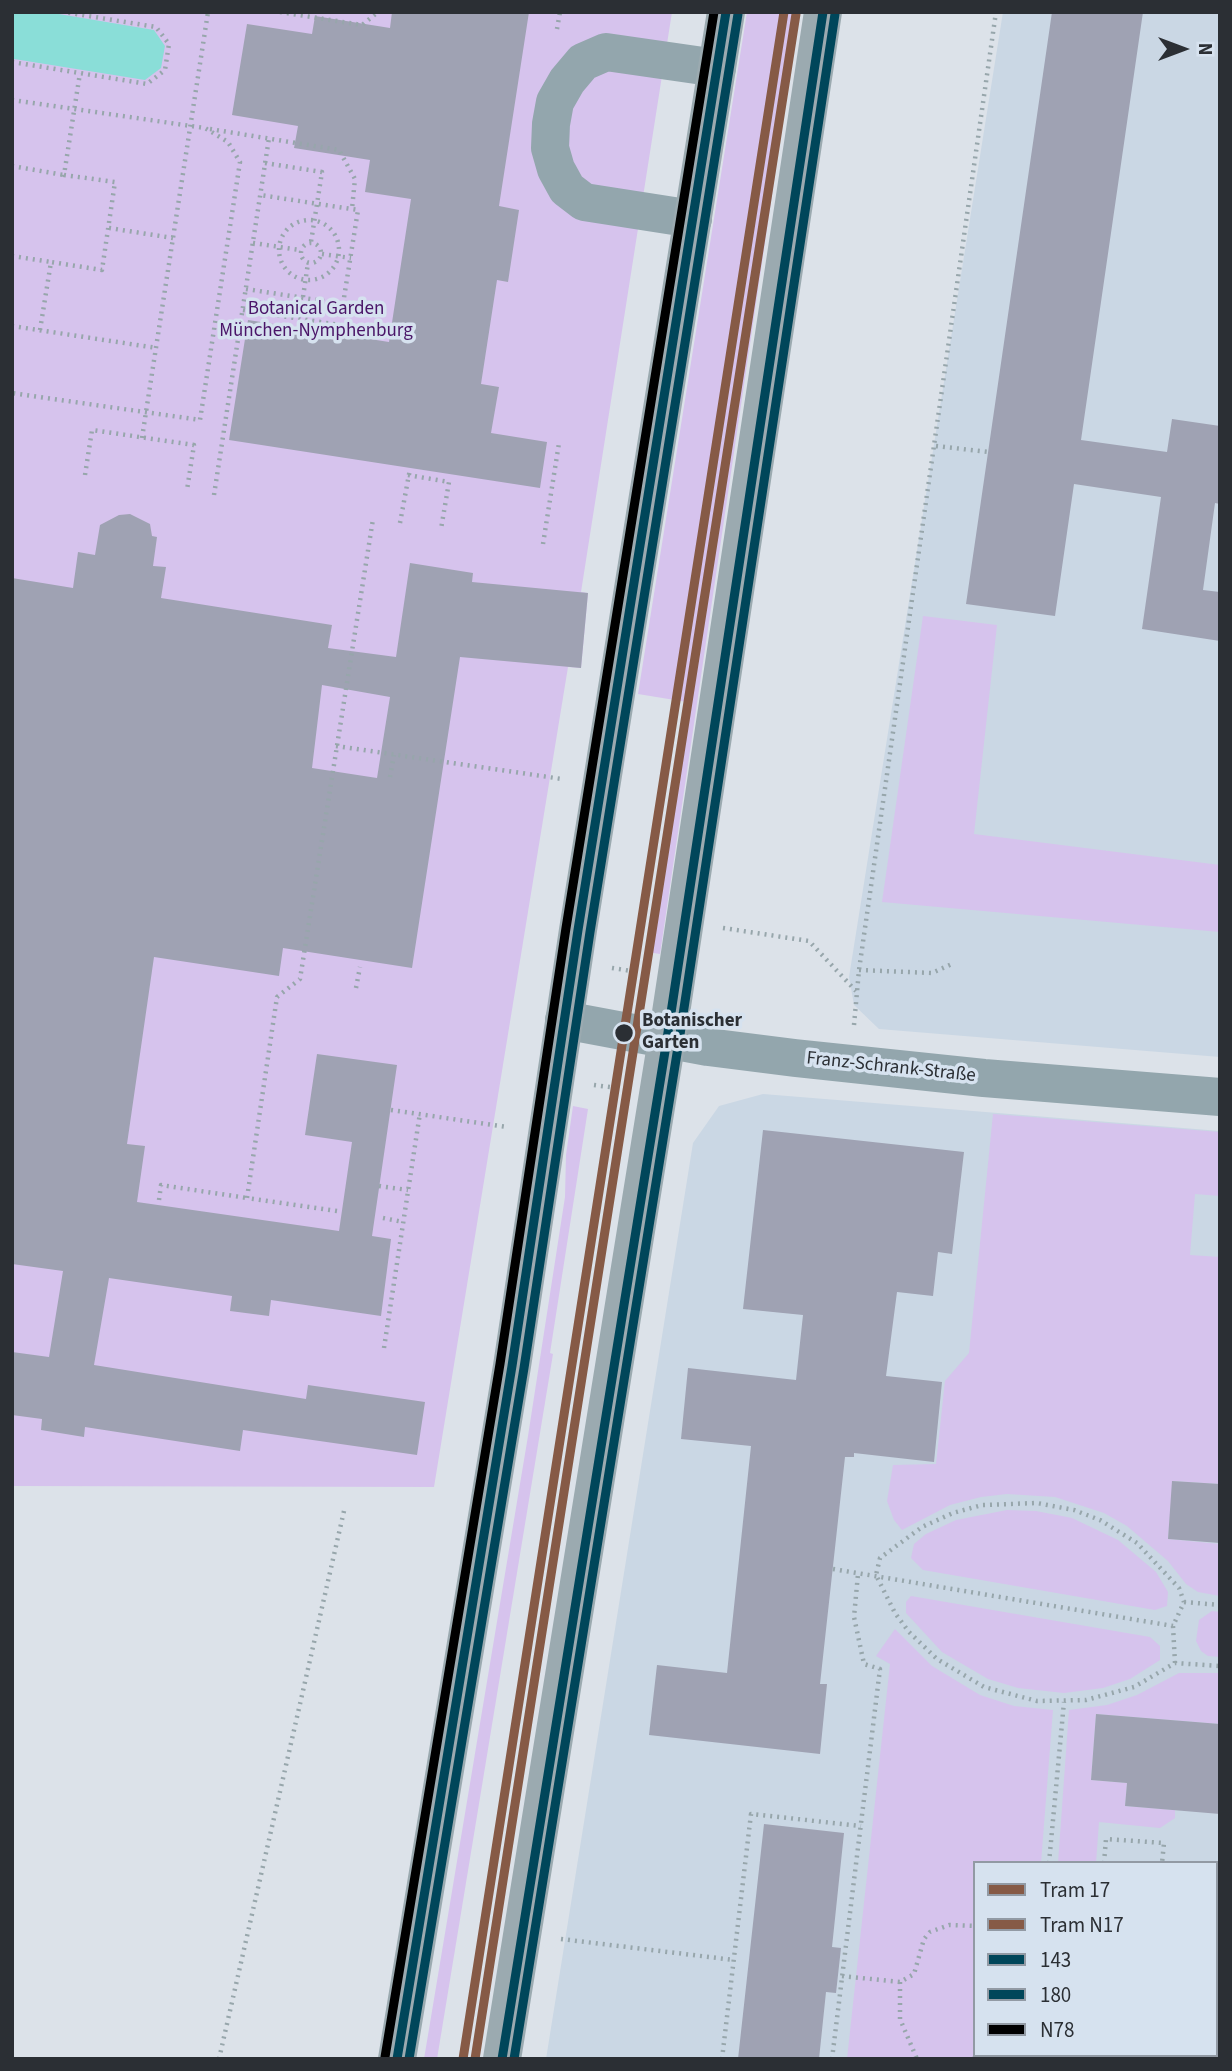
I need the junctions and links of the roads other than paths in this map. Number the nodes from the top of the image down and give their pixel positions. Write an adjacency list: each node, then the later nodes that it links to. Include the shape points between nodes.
1 (726, 12): 3 (main road)
2 (823, 12): 6 (main road)
3 (717, 68): 4 (main road); 4 (street, via 606,52 583,62 567,81 555,102 551,124 550,148 556,169 567,189 584,202)
4 (693, 219): 5 (main road)
5 (564, 1020): 6 (street, Franz-Schrank-Straße); 8 (main road, via 512,1366)
6 (667, 1039): 7 (street, Franz-Schrank-Straße, via 851,1064); 9 (main road)
7 (1220, 1097)
8 (397, 2059)
9 (502, 2059)

